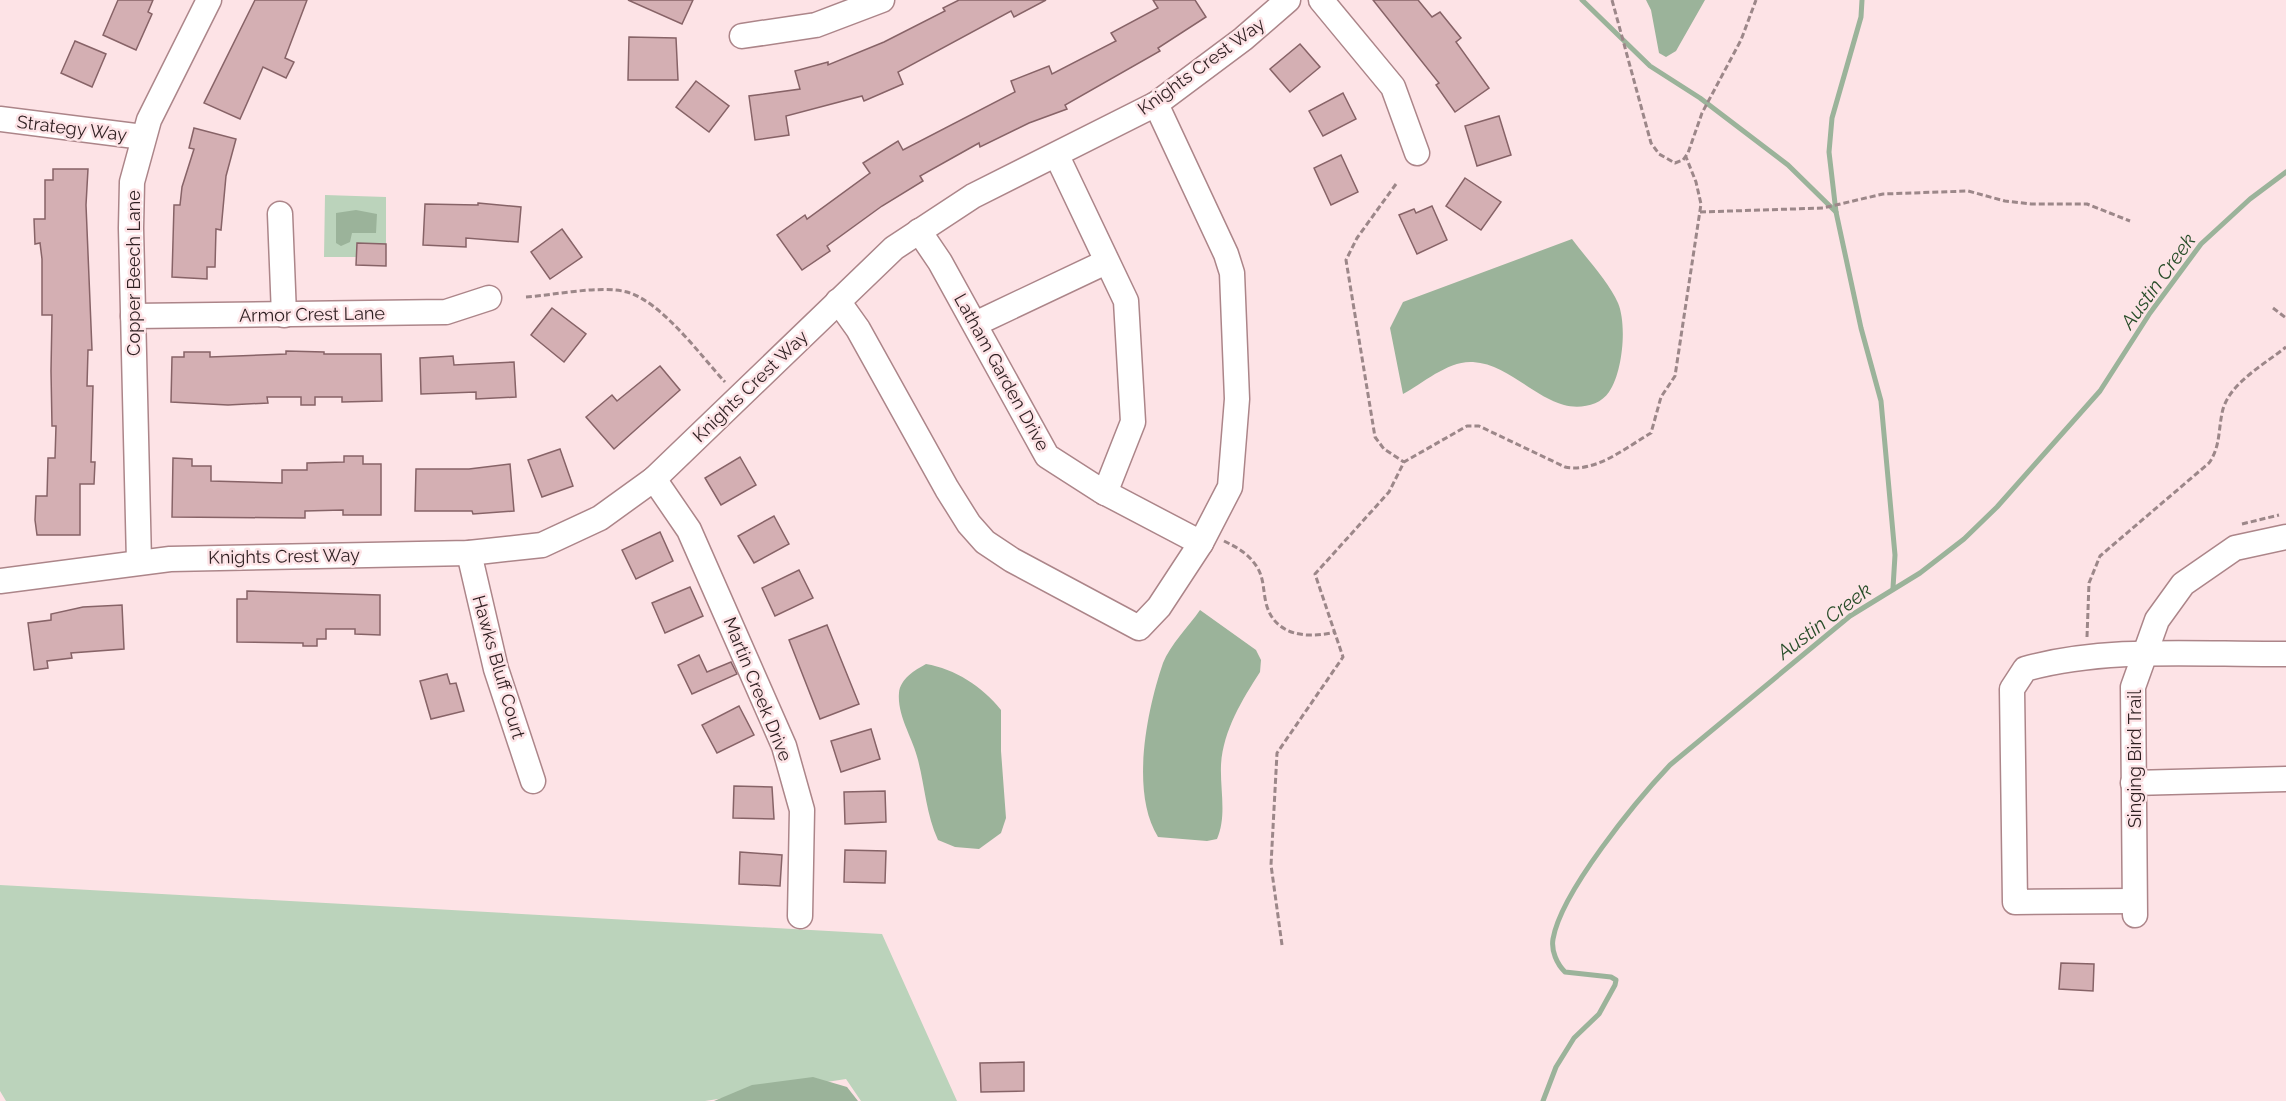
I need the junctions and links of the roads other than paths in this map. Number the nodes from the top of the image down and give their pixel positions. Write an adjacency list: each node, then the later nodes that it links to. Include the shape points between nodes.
1 (209, 0): 8 (street, Copper Beech Lane)
2 (882, 0): 5 (street, via 816,25)
3 (1288, 0): 6 (street, Knights Crest Way)
4 (1321, 0): 9 (street, via 1393,87)
5 (742, 36)
6 (1156, 104): 10 (street, Knights Crest Way); 22 (street, via 1232,273 1237,399 1230,487)
7 (0, 119): 8 (street, Strategy Way)
8 (143, 137): 17 (street, Copper Beech Lane, via 132,182)
9 (1416, 153)
10 (1057, 156): 12 (street, Knights Crest Way, via 973,196); 13 (street)
11 (280, 214): 16 (street)
12 (919, 231): 15 (street, Knights Crest Way, via 894,248); 18 (street, Latham Garden Drive)
13 (1106, 262): 18 (street); 20 (street, via 1126,301 1133,422)
14 (489, 298): 16 (street, Armor Crest Lane, via 446,312)
15 (838, 301): 19 (street, Knights Crest Way); 22 (street, via 858,329 969,524 985,542 1012,560 1139,628)
16 (284, 315): 17 (street, Armor Crest Lane)
17 (133, 316): 24 (street, Copper Beech Lane)
18 (975, 324): 20 (street, Latham Garden Drive, via 1047,456)
19 (654, 479): 23 (street, Knights Crest Way, via 600,518 542,544); 31 (street, Martin Creek Drive, via 688,530 784,746 802,810)
20 (1105, 493): 22 (street, Latham Garden Drive)
21 (2286, 537): 27 (street, Singing Bird Trail, via 2235,548 2183,584 2157,620)
22 (1210, 541)
23 (469, 553): 24 (street, Knights Crest Way, via 279,555); 29 (street, Hawks Bluff Court, via 496,669)
24 (139, 562): 25 (street, Knights Crest Way)
25 (0, 581)
26 (2286, 654): 27 (street)
27 (2144, 655): 30 (street, Singing Bird Trail, via 2133,687); 30 (street, Singing Bird Trail, via 2060,659 2025,669 2012,689 2015,902 2135,909)
28 (2286, 779): 30 (street)
29 (533, 781)
30 (2133, 783)
31 (800, 916)

